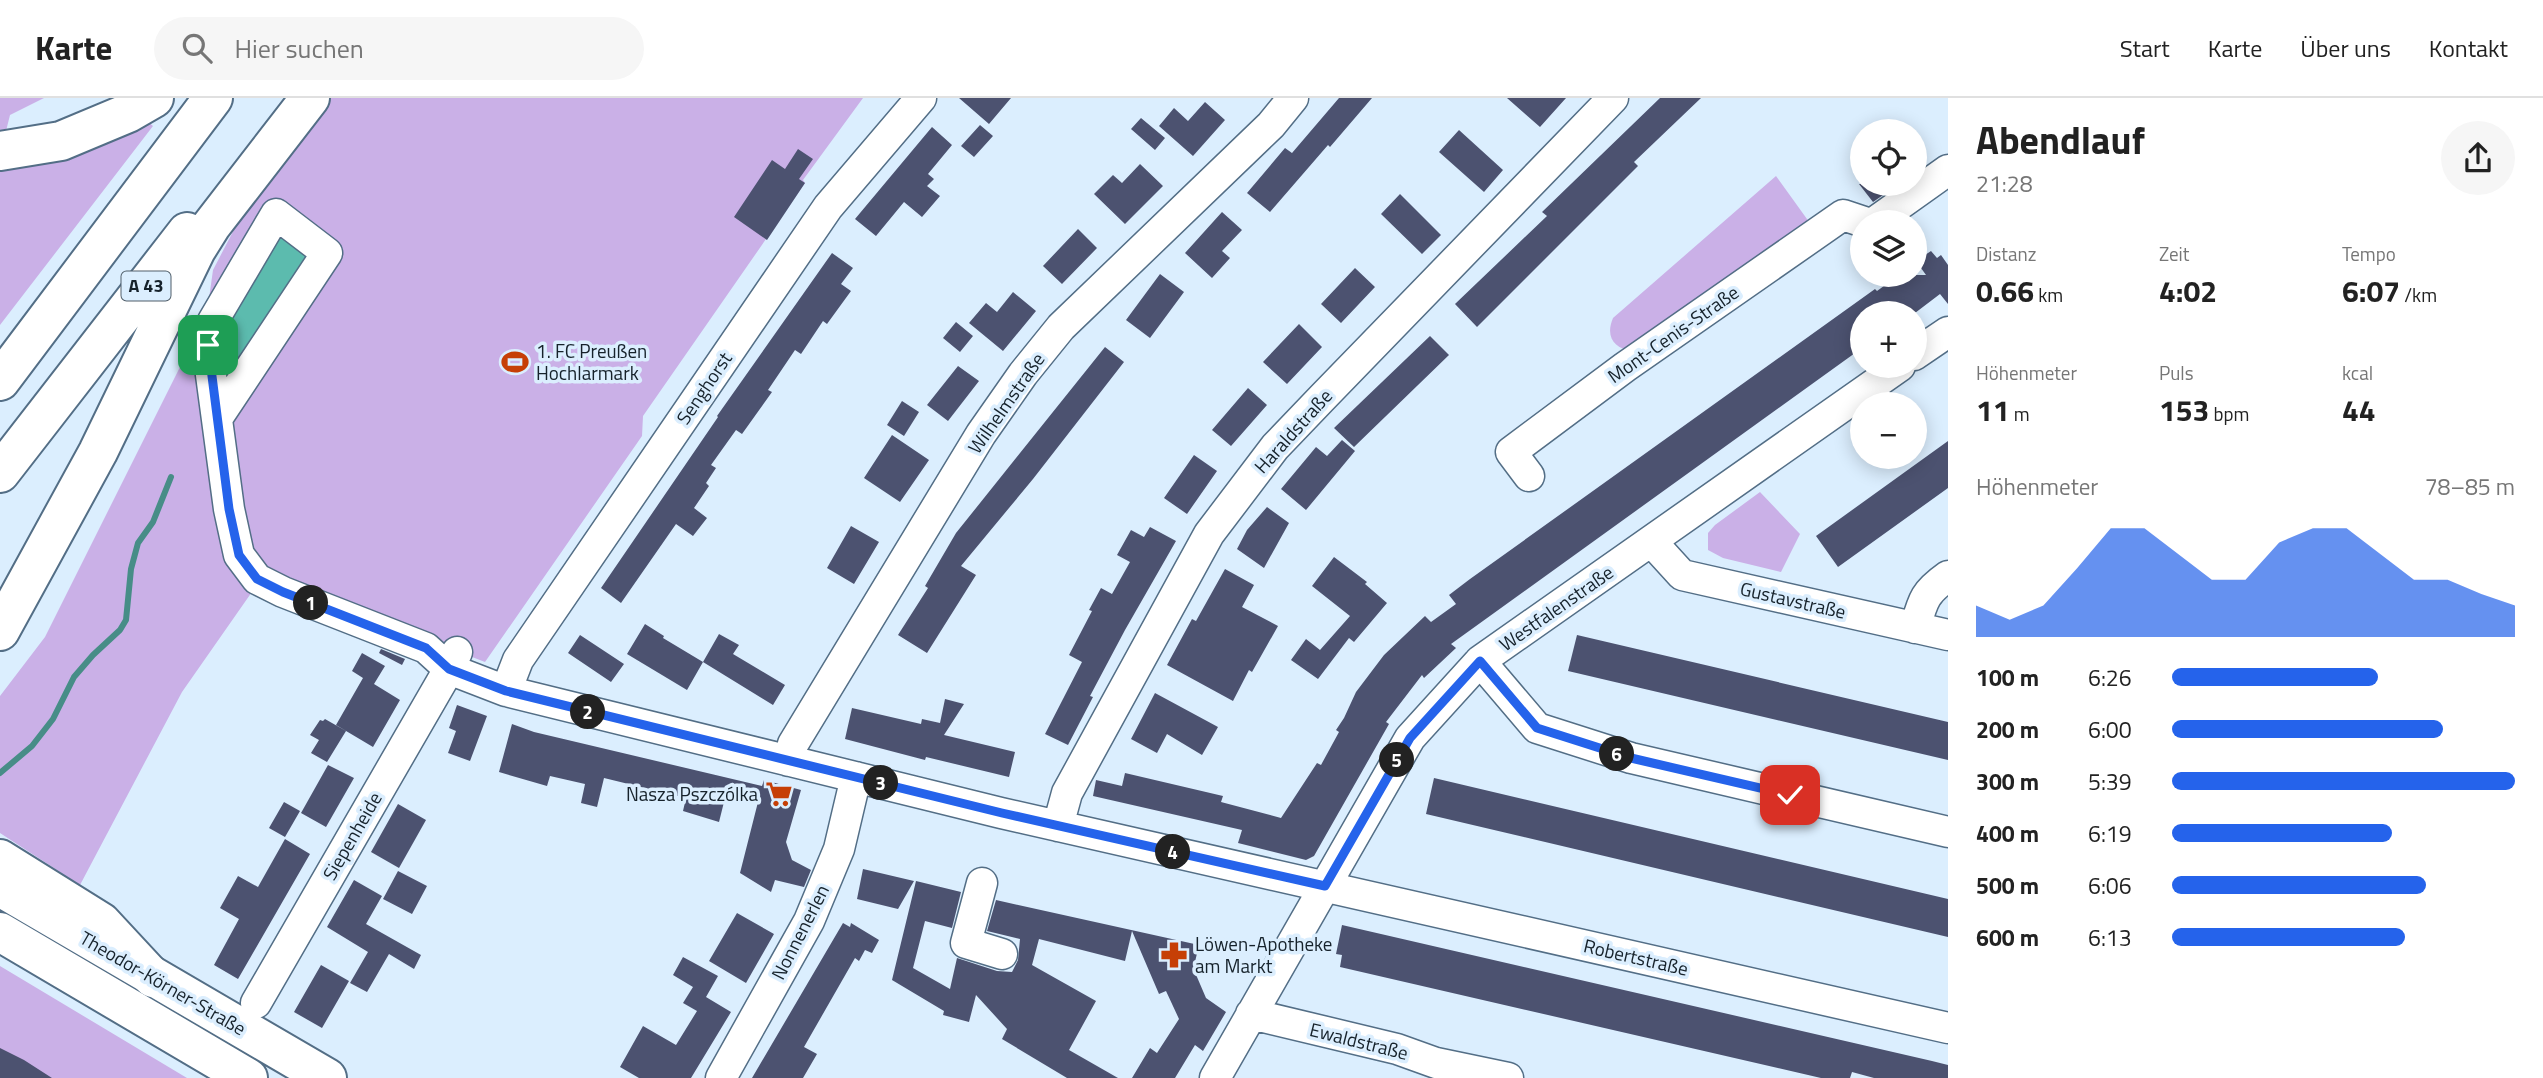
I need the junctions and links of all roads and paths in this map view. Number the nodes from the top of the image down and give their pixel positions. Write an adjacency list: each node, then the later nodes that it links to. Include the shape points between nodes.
1 (154, 98): 8 (main road, via 61,141)
2 (212, 98): 15 (main road)
3 (291, 98): 17 (main road, A 43)
4 (310, 98): 22 (main road, via 196,250 98,452)
5 (921, 98): 27 (street, Senghorst, via 820,219 518,660)
6 (1293, 98): 28 (street, Wilhelmstraße, via 1061,327 1023,374 981,433 800,732)
7 (1613, 98): 30 (street, Haraldstraße, via 1275,447 1239,492 1209,534 1067,793)
8 (0, 151)
9 (1948, 170): 10 (street)
10 (1892, 210)
11 (1850, 217): 18 (street, Mont-Cenis-Straße, via 1843,215 1511,452)
12 (1948, 332): 13 (street)
13 (1927, 346)
14 (1883, 378): 19 (street, Westfalenstraße)
15 (0, 381)
16 (218, 417): 16 (street, via 208,345 213,321 276,214 327,253); 26 (street, via 239,555 257,579 426,648)
17 (0, 473)
18 (1529, 476)
19 (1651, 541): 21 (street, Gustavstraße, via 1682,575); 25 (street, Westfalenstraße)
20 (1948, 576): 21 (street, via 1923,599)
21 (1915, 628): 23 (street, Gustavstraße)
22 (0, 631)
23 (1948, 635)
24 (406, 657): 26 (street)
25 (1480, 661): 31 (street, via 1537,728 1631,758); 34 (street, Westfalenstraße, via 1410,738)
26 (450, 667): 27 (street, Robertstraße); 39 (street, Siepenheide)
27 (506, 691): 28 (street, Robertstraße)
28 (789, 761): 29 (street, Robertstraße)
29 (856, 777): 30 (street, Robertstraße); 44 (street, Nonnenerlen, via 839,849 810,921)
30 (1058, 826): 34 (street, Robertstraße)
31 (1948, 832)
32 (0, 859): 38 (main road, via 101,922)
33 (982, 883): 37 (street, via 966,943)
34 (1325, 886): 40 (street, Westfalenstraße); 41 (street, Robertstraße)
35 (0, 887): 38 (main road, Theodor-Körner-Straße)
36 (0, 932): 42 (main road, Theodor-Körner-Straße)
37 (1002, 954)
38 (153, 978): 43 (main road, Theodor-Körner-Straße)
39 (256, 1003)
40 (1251, 1014): 45 (street, Westfalenstraße); 46 (street, Ewaldstraße)
41 (1948, 1028)
42 (248, 1078)
43 (327, 1078)
44 (721, 1078)
45 (1215, 1078)
46 (1508, 1078)

